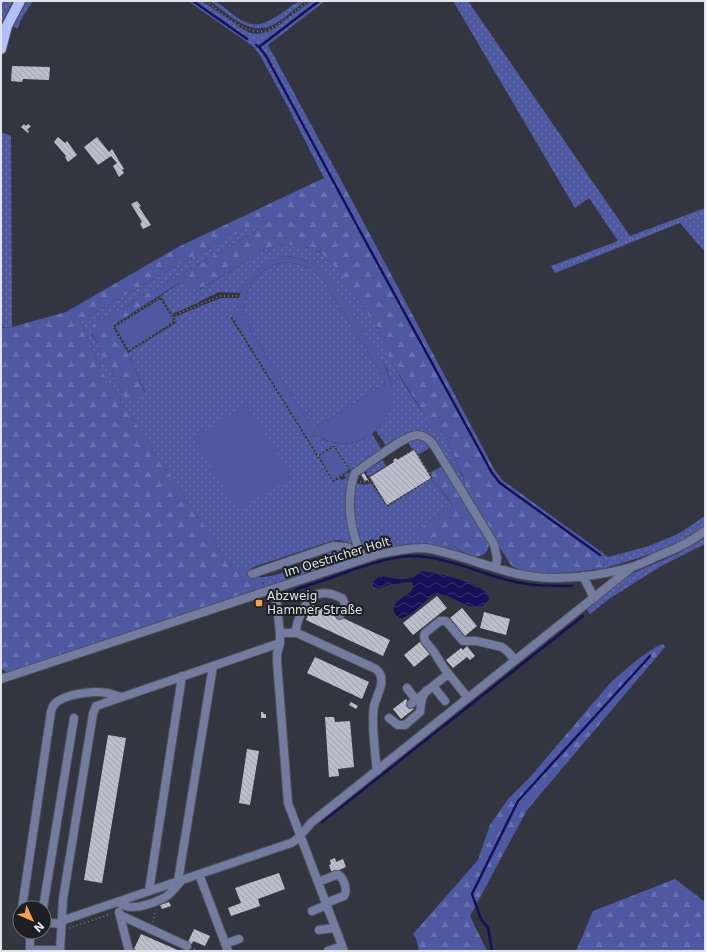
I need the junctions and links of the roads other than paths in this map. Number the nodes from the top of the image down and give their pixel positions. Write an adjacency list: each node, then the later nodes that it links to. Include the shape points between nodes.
1 (20, 1): 2 (main road, via 7,26)
2 (1, 49)
3 (705, 531): 5 (street, Im Oestricher Holt, via 673,550)
4 (362, 556): 6 (street, Im Oestricher Holt, via 425,548); 6 (street, via 352,524 352,472 363,468 416,435 433,444 494,544); 7 (street, via 347,547 333,546); 9 (street, Im Oestricher Holt)
5 (633, 566): 8 (street, Im Oestricher Holt); 10 (street)
6 (496, 568): 8 (street, Im Oestricher Holt, via 532,576)
7 (252, 574)
8 (583, 576): 10 (street)
9 (275, 589): 13 (street); 19 (street, Im Oestricher Holt)
10 (594, 598): 15 (street)
11 (340, 615): 12 (street, via 345,604 342,598 327,592 317,594 305,604 297,622)
12 (296, 633): 13 (street); 28 (street, via 379,671 382,681 373,716)
13 (280, 634): 14 (street)
14 (280, 643): 16 (street); 29 (street, via 276,661 287,794)
15 (515, 660): 17 (street, via 502,647 476,641 462,641 446,621 442,620 425,633 424,638); 24 (street)
16 (213, 666): 18 (street); 31 (street)
17 (448, 674): 20 (street); 24 (street)
18 (182, 676): 23 (street); 33 (street)
19 (1, 679)
20 (433, 686): 22 (street); 25 (street)
21 (407, 688): 22 (street, via 413,702)
22 (426, 691): 27 (street, via 420,712 405,725 398,726)
23 (122, 697): 34 (street, via 106,692 93,692 66,698 53,706); 41 (street, via 94,709)
24 (468, 698): 28 (street)
25 (445, 701)
26 (74, 718): 35 (street)
27 (389, 718)
28 (377, 771): 29 (street, via 312,822)
29 (300, 835): 30 (street, via 291,844); 32 (street)
30 (199, 874): 31 (street); 47 (street)
31 (180, 881): 33 (street); 36 (street, via 167,896 155,901 131,908)
32 (318, 882): 37 (street); 37 (street, via 339,875 346,889 344,896)
33 (149, 891): 36 (street)
34 (23, 900)
35 (44, 900)
36 (116, 902): 39 (street); 41 (street)
37 (326, 904): 38 (street); 42 (street)
38 (312, 911)
39 (119, 913): 46 (street); 51 (street)
40 (52, 924): 41 (street)
41 (60, 925): 49 (street)
42 (335, 928): 43 (street); 48 (street)
43 (319, 930)
44 (240, 939): 47 (street)
45 (30, 940): 50 (street)
46 (187, 946)
47 (227, 948)
48 (343, 949): 52 (street)
49 (60, 950): 50 (street)
50 (30, 951)
51 (129, 951)
52 (328, 951)

